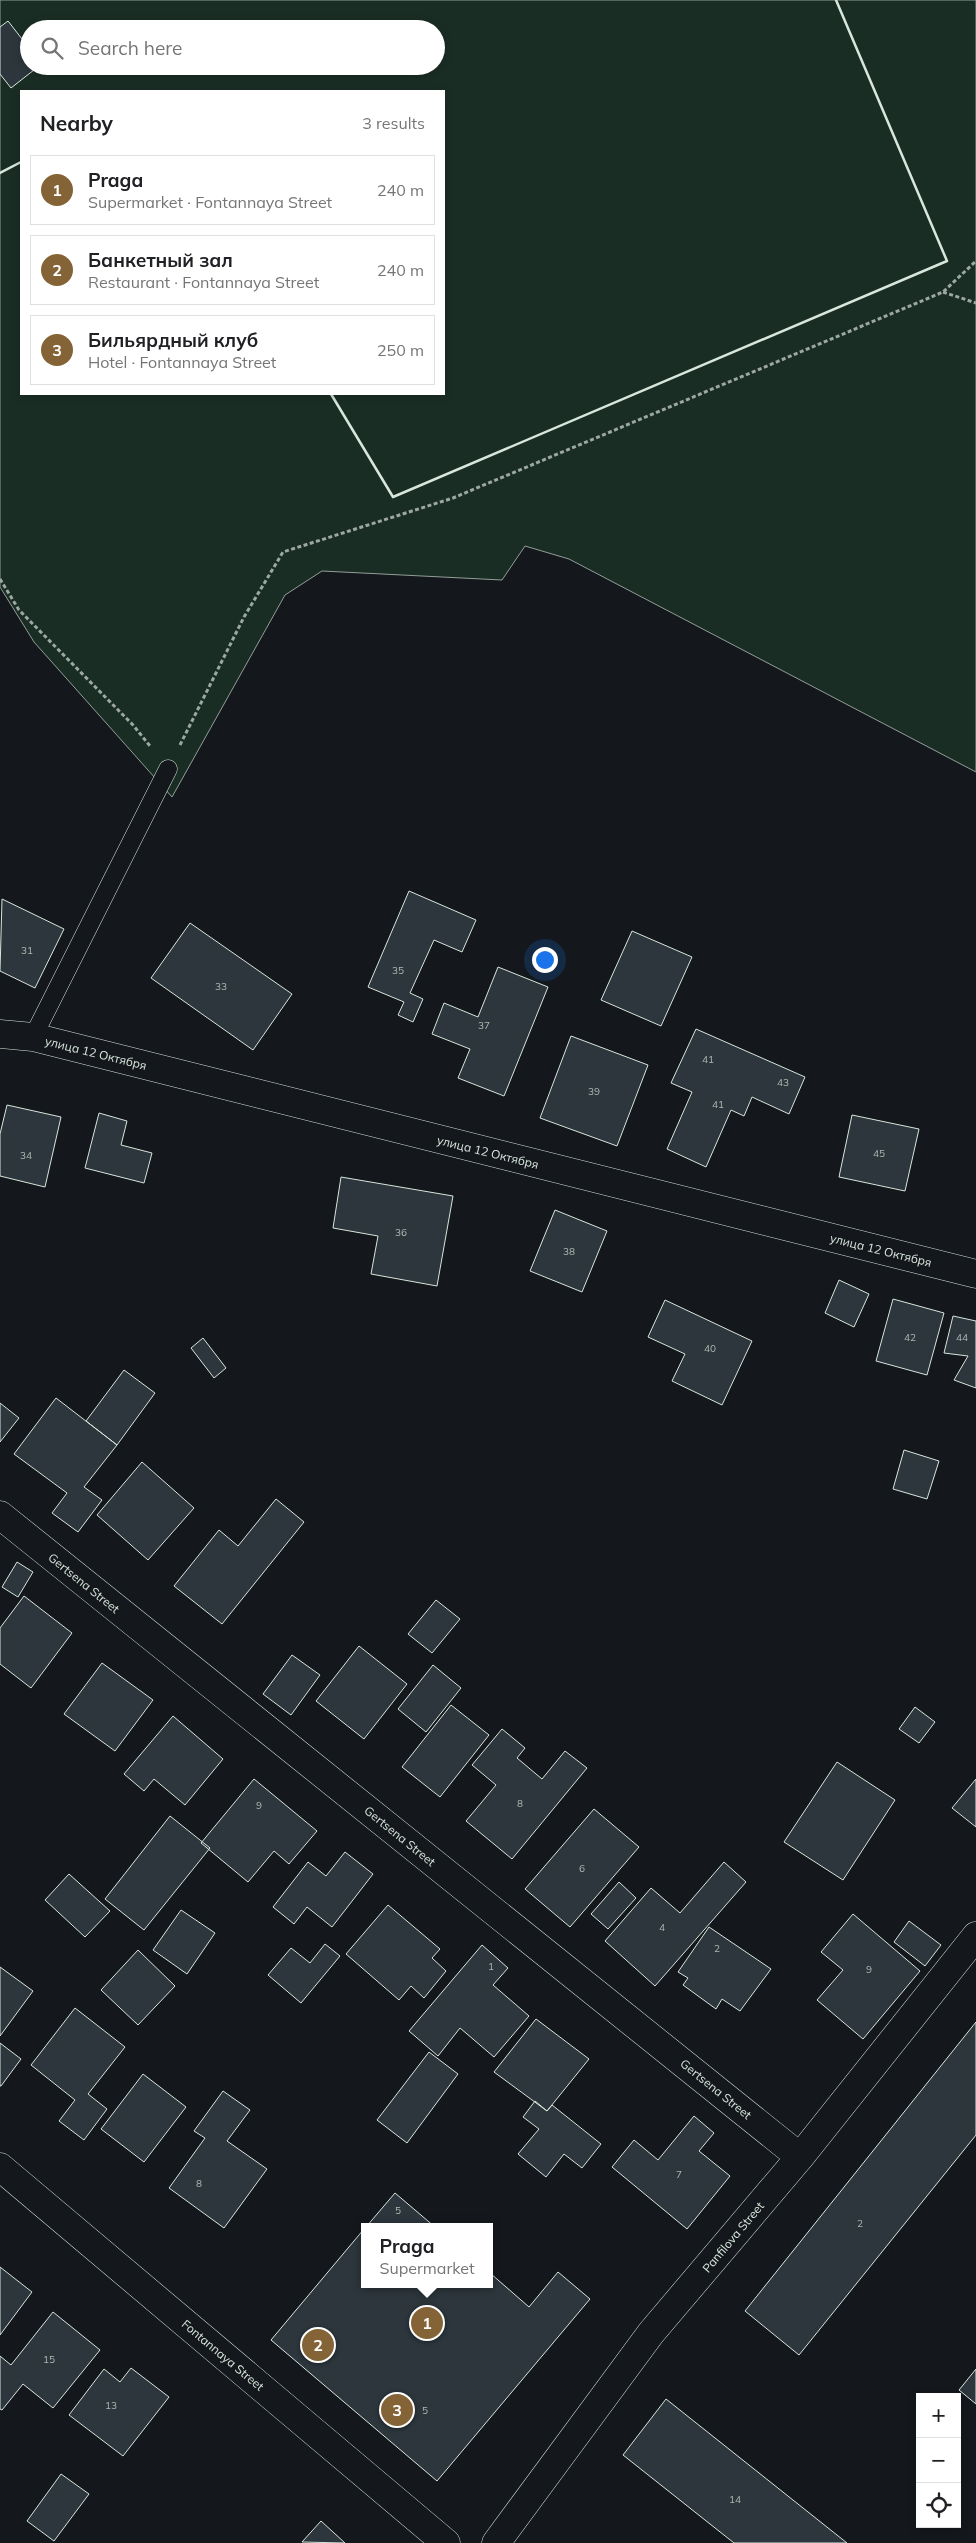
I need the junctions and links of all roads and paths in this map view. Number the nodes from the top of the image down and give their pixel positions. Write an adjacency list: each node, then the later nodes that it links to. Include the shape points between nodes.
1 (976, 261): 2 (path)
2 (943, 292): 3 (path); 5 (path, via 453,498 283,552 244,617)
3 (976, 304)
4 (0, 579): 5 (path, via 19,610 133,725)
5 (168, 769): 7 (lane)
6 (0, 1034): 7 (street, улица 12 Октября)
7 (32, 1037): 8 (street, улица 12 Октября)
8 (976, 1274)
9 (0, 1515): 11 (street, Gertsena Street)
10 (976, 1936): 11 (street, Panfilova Street)
11 (800, 2157): 14 (street, Panfilova Street, via 651,2333)
12 (0, 2168): 13 (street, Fontannaya Street)
13 (446, 2543)
14 (496, 2543)

